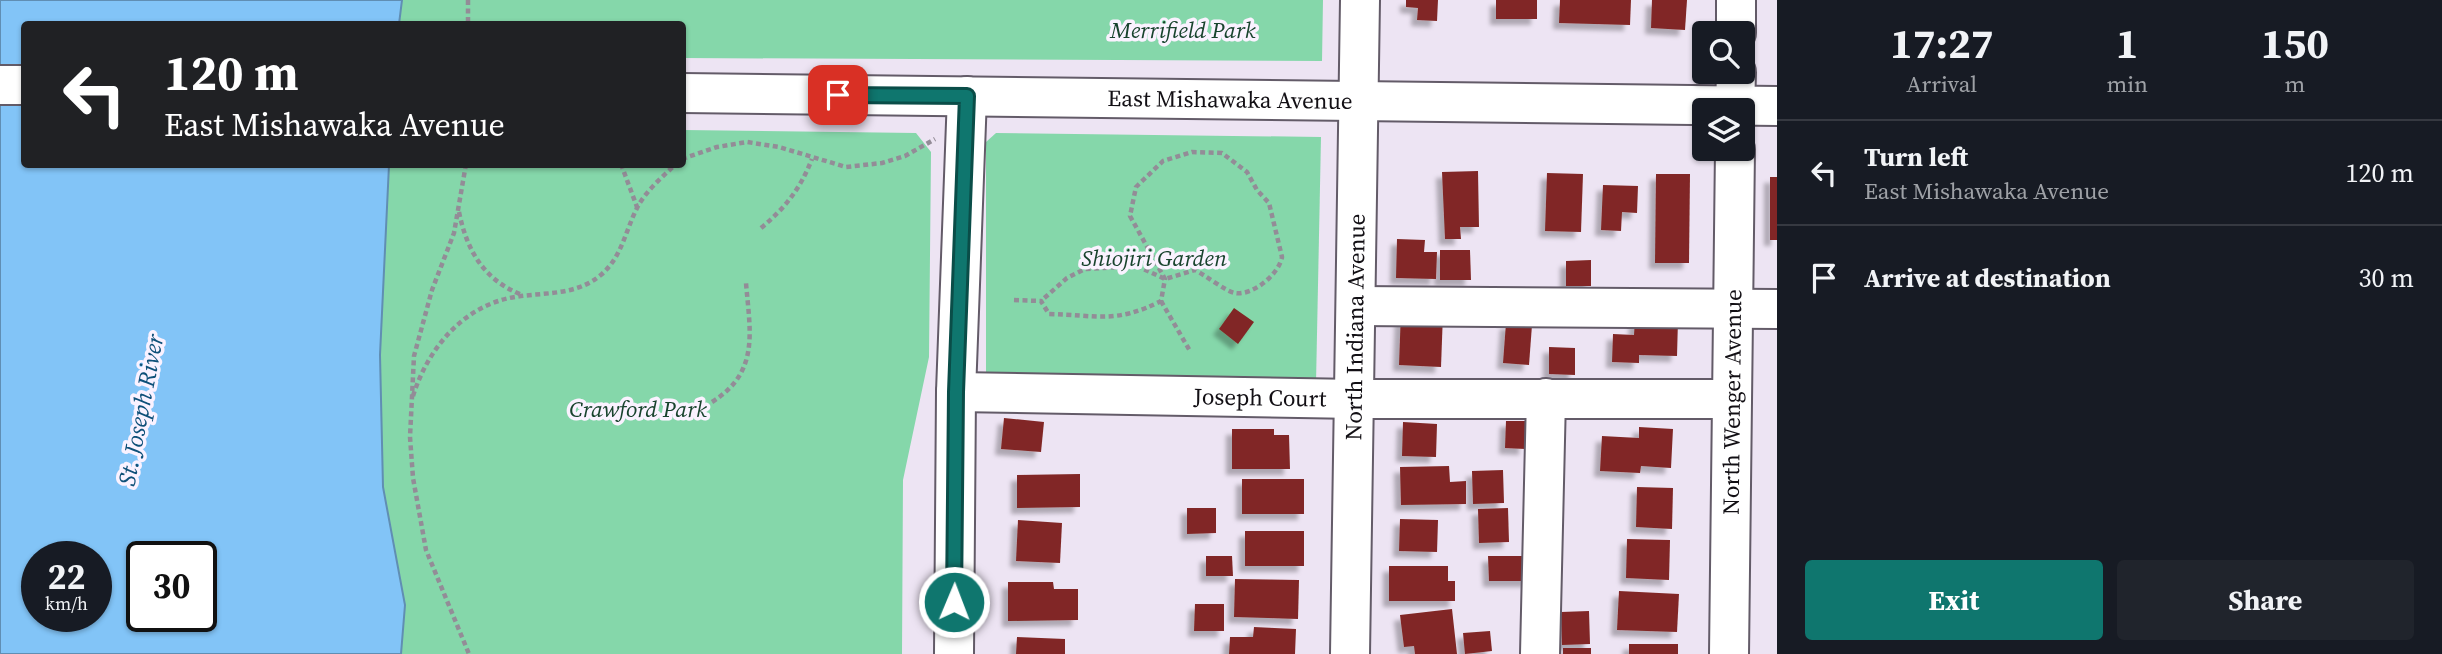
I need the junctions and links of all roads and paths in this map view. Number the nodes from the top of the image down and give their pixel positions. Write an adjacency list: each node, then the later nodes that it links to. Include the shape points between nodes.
1 (468, 0): 4 (path)
2 (1360, 0): 11 (street, North Indiana Avenue)
3 (1736, 0): 5 (street)
4 (468, 21)
5 (1736, 21)
6 (0, 85): 7 (street)
7 (21, 85)
8 (686, 93): 9 (street, East Mishawaka Avenue)
9 (967, 96): 11 (street, East Mishawaka Avenue); 33 (street)
10 (1735, 96): 11 (street, East Mishawaka Avenue); 12 (street, East Mishawaka Avenue)
11 (1359, 101): 29 (street, North Indiana Avenue)
12 (1777, 106)
13 (936, 139): 15 (path, via 882,163 846,167)
14 (686, 156): 15 (path, via 747,142)
15 (812, 159): 22 (path, via 788,205)
16 (1735, 161): 30 (street, North Wenger Avenue)
17 (465, 168): 21 (path)
18 (622, 168): 20 (path)
19 (672, 168): 20 (path)
20 (637, 207): 25 (path, via 617,257 601,275 580,288)
21 (458, 208): 25 (path, via 469,250 498,284); 38 (path, via 414,356)
22 (761, 228)
23 (1165, 279): 23 (path, via 1130,216 1136,187 1163,161 1192,152 1222,153 1247,172 1269,202 1282,257 1280,267 1245,292 1233,293 1195,270); 27 (path, via 1137,266 1084,269); 28 (path)
24 (746, 283): 37 (path, via 749,344 744,368 737,382)
25 (524, 296): 38 (path, via 482,305 452,330 420,373)
26 (1014, 300): 27 (path)
27 (1041, 300): 28 (path, via 1049,314 1108,319 1137,313)
28 (1161, 301): 32 (path)
29 (1357, 306): 30 (street); 35 (street, North Indiana Avenue)
30 (1733, 309): 31 (street); 36 (street, North Wenger Avenue)
31 (1777, 310)
32 (1190, 351)
33 (956, 392): 35 (street, Joseph Court); 40 (street)
34 (1546, 398): 35 (street, Joseph Court); 36 (street, Joseph Court); 42 (street)
35 (1356, 399): 41 (street, North Indiana Avenue)
36 (1732, 400): 43 (street, North Wenger Avenue)
37 (712, 402)
38 (410, 406): 39 (path, via 413,478 426,550)
39 (469, 654)
40 (954, 654)
41 (1350, 654)
42 (1540, 654)
43 (1729, 654)

